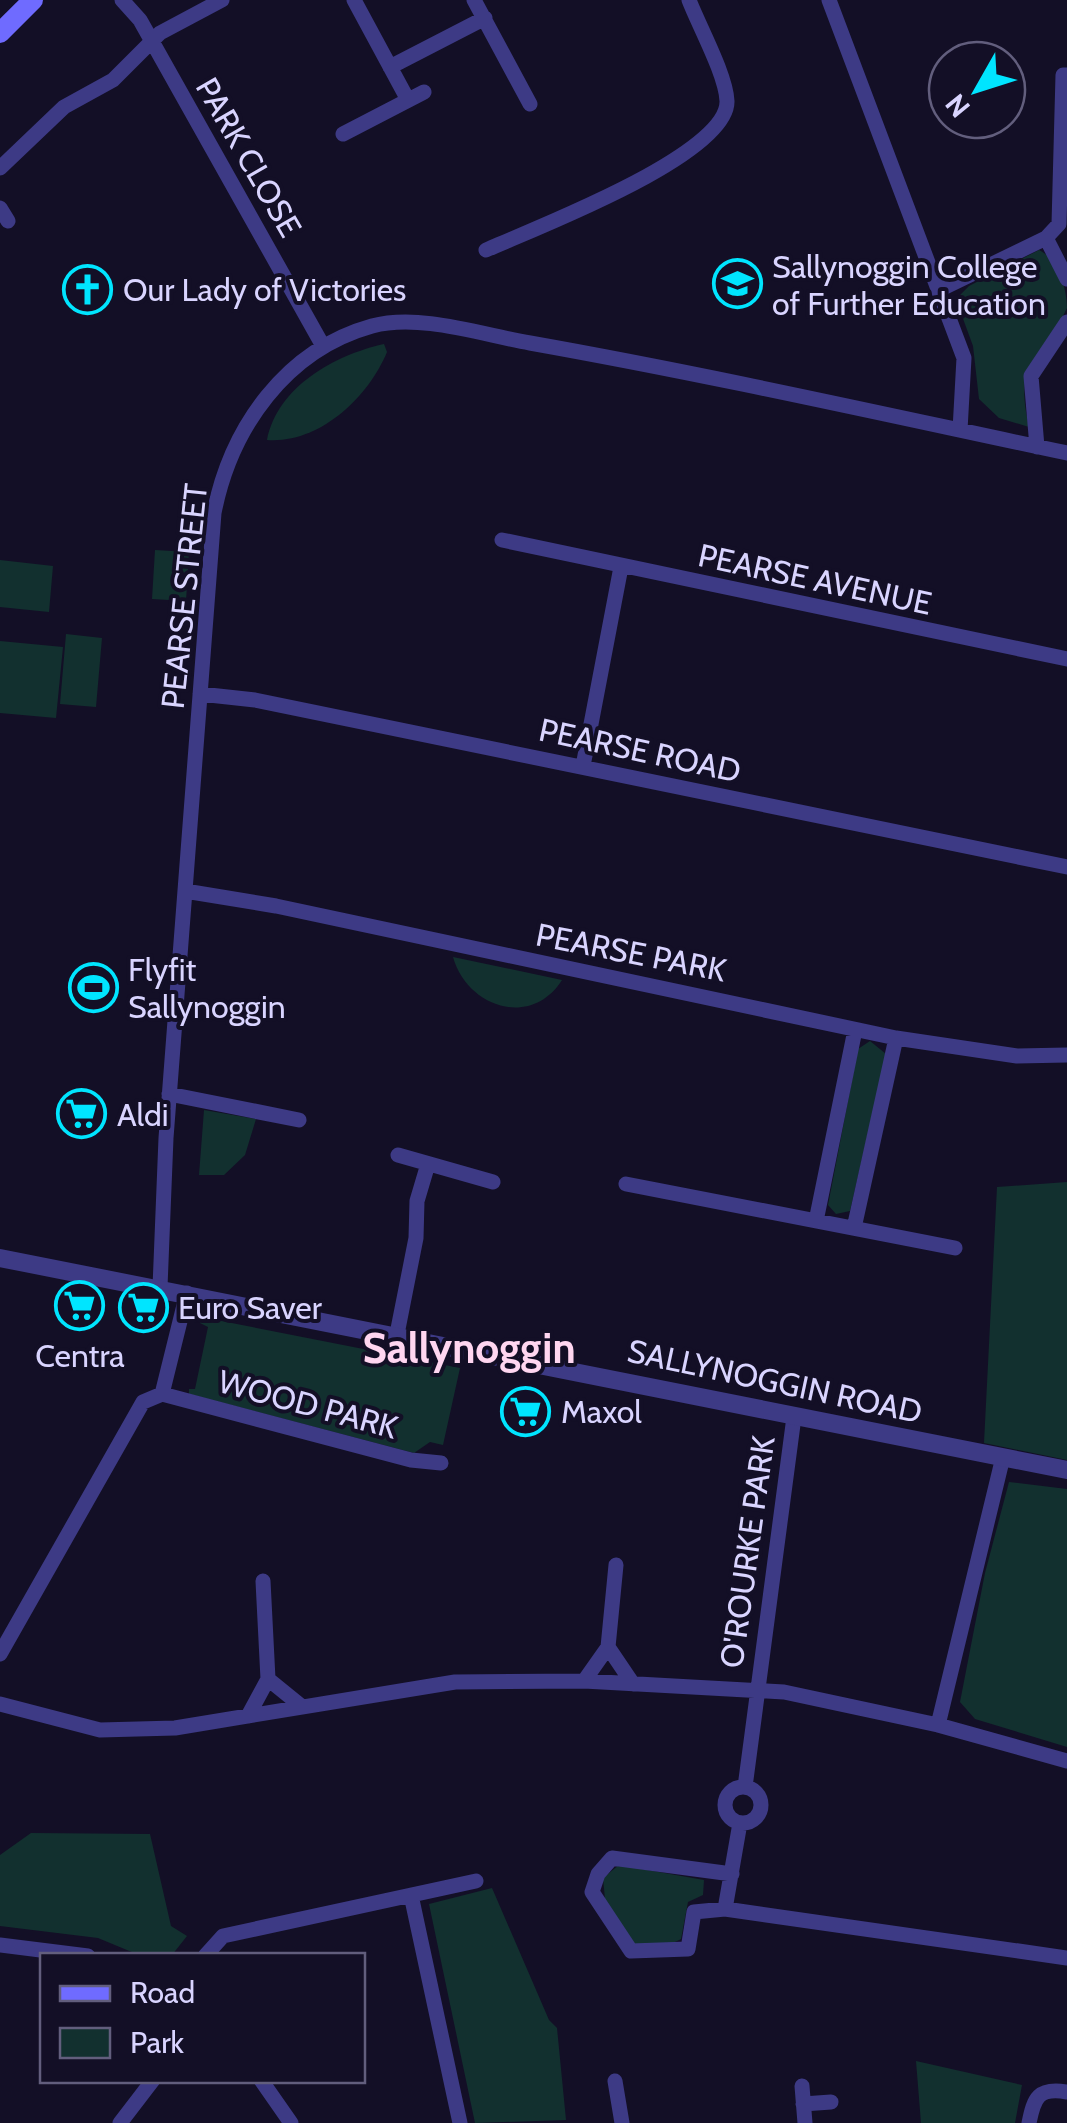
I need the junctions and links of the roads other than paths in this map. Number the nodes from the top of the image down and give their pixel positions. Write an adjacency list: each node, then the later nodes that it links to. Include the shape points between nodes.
1 (33, 0): 9 (main road)
2 (122, 0): 10 (street, PARK CLOSE)
3 (222, 0): 10 (street)
4 (354, 0): 11 (street)
5 (474, 0): 8 (street)
6 (689, 0): 19 (street, via 727,99 724,118 710,136 590,204)
7 (829, 0): 21 (street)
8 (485, 18): 11 (street); 15 (street)
9 (0, 33)
10 (151, 42): 17 (street, via 112,80 64,107); 23 (street, PARK CLOSE)
11 (390, 66): 14 (street)
12 (1067, 75): 18 (street, via 1059,224)
13 (424, 92): 14 (street)
14 (408, 100): 16 (street)
15 (530, 104)
16 (343, 134)
17 (0, 168)
18 (1046, 238): 20 (street); 21 (street)
19 (486, 250)
20 (1067, 279)
21 (941, 289): 24 (street, via 964,358)
22 (1067, 322): 25 (street, via 1030,376)
23 (323, 346): 24 (street, PEARSE STREET, via 376,325 417,324); 30 (street, PEARSE STREET, via 266,394 219,488)
24 (960, 430): 25 (street, PEARSE STREET)
25 (1037, 447): 26 (street, PEARSE STREET)
26 (1067, 453)
27 (502, 540): 28 (street, PEARSE AVENUE)
28 (621, 568): 29 (street, PEARSE AVENUE); 31 (street)
29 (1067, 660)
30 (200, 694): 31 (street, PEARSE ROAD); 33 (street, PEARSE STREET)
31 (583, 766): 32 (street, PEARSE ROAD)
32 (1067, 866)
33 (185, 891): 34 (street, PEARSE PARK); 37 (street, PEARSE STREET)
34 (855, 1030): 35 (street, PEARSE PARK); 43 (street)
35 (896, 1038): 36 (street, PEARSE PARK, via 1017,1056); 44 (street)
36 (1067, 1055)
37 (169, 1094): 38 (street); 47 (street, PEARSE STREET)
38 (299, 1120)
39 (398, 1155): 40 (street)
40 (428, 1164): 41 (street); 49 (street)
41 (493, 1182)
42 (626, 1184): 43 (street)
43 (816, 1221): 44 (street)
44 (854, 1228): 45 (street)
45 (955, 1248)
46 (0, 1258): 47 (street, SALLYNOGGIN ROAD)
47 (160, 1287): 48 (street, SALLYNOGGIN ROAD)
48 (188, 1293): 49 (street, SALLYNOGGIN ROAD); 50 (street)
49 (397, 1334): 51 (street, SALLYNOGGIN ROAD)
50 (162, 1394): 53 (street, WOOD PARK); 58 (street, via 144,1402)
51 (794, 1417): 52 (street, SALLYNOGGIN ROAD); 62 (street, O'ROURKE PARK)
52 (1003, 1457): 54 (street, SALLYNOGGIN ROAD); 66 (street)
53 (441, 1463)
54 (1067, 1470)
55 (616, 1565): 57 (street)
56 (263, 1581): 59 (street)
57 (608, 1647): 60 (street); 61 (street)
58 (0, 1654)
59 (268, 1679): 64 (street); 65 (street)
60 (584, 1680): 61 (street, O'ROURKE PARK); 64 (street, O'ROURKE PARK, via 454,1682)
61 (633, 1684): 62 (street, O'ROURKE PARK)
62 (755, 1692): 66 (street, via 784,1692); 68 (street)
63 (0, 1704): 65 (street, O'ROURKE PARK, via 100,1730 175,1728)
64 (300, 1705): 65 (street, O'ROURKE PARK)
65 (248, 1716)
66 (938, 1725): 67 (street)
67 (1067, 1762)
68 (745, 1787): 69 (street, via 732,1790 725,1802 726,1814); 69 (street, via 758,1794 761,1808 756,1818)
69 (740, 1823): 70 (street)
70 (732, 1874): 73 (street); 73 (street, via 612,1858 592,1892 631,1951 688,1949 694,1912)
71 (476, 1882): 72 (street)
72 (411, 1895): 76 (street, via 222,1936); 87 (street)
73 (725, 1909): 77 (street)
74 (0, 1945): 75 (street)
75 (64, 1953)
76 (208, 1953)
77 (1067, 1958)
78 (615, 2081): 88 (street)
79 (152, 2083): 85 (street)
80 (263, 2083): 86 (street)
81 (802, 2086): 84 (street)
82 (1067, 2092): 90 (street, via 1042,2091)
83 (831, 2102): 84 (street)
84 (804, 2104): 89 (street)
85 (120, 2123)
86 (291, 2123)
87 (460, 2123)
88 (622, 2123)
89 (805, 2123)
90 (1029, 2123)

